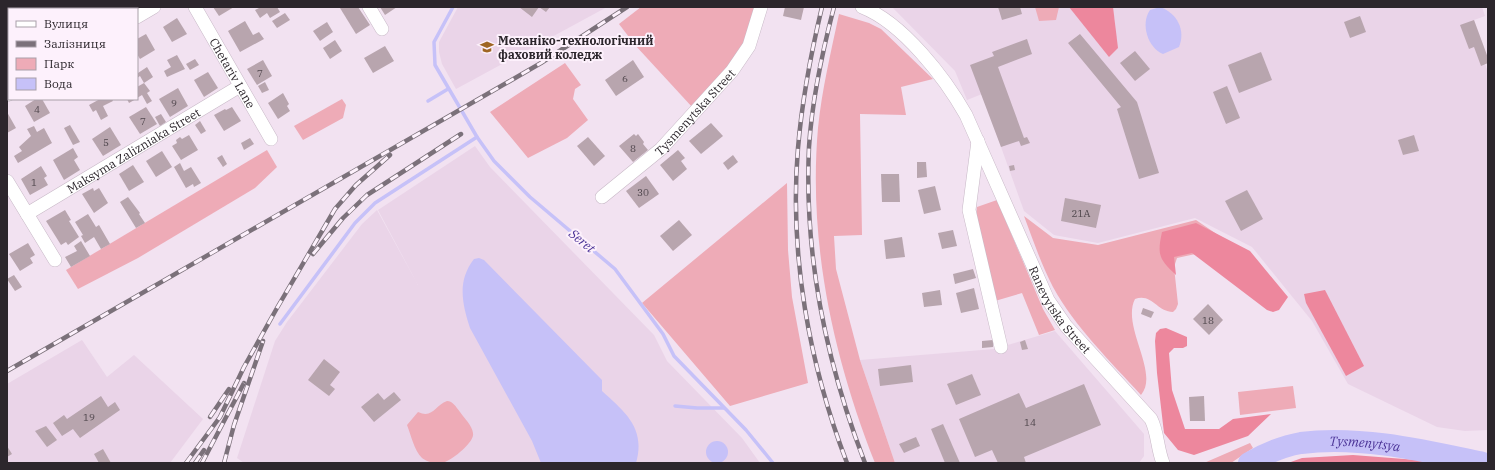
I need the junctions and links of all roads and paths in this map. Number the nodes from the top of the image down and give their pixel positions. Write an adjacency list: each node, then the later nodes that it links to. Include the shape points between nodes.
1 (154, 7): 6 (street)
2 (195, 7): 8 (street, Chetariv Lane)
3 (369, 7): 7 (street)
4 (761, 7): 12 (street, Tysmenytska Street, via 749,46 732,71 661,149)
5 (862, 7): 10 (street, Ranevytska Street, via 886,21 906,38 942,77 963,110)
6 (138, 16)
7 (382, 29)
8 (240, 86): 9 (street, Chetariv Lane); 13 (street, Maksyma Zalizniaka Street)
9 (271, 139)
10 (978, 141): 15 (street, via 969,210); 16 (street, Ranevytska Street, via 1048,300 1066,326 1151,419)
11 (7, 181): 13 (street)
12 (602, 197)
13 (27, 214): 14 (street)
14 (55, 260)
15 (1001, 347)
16 (1163, 463)

